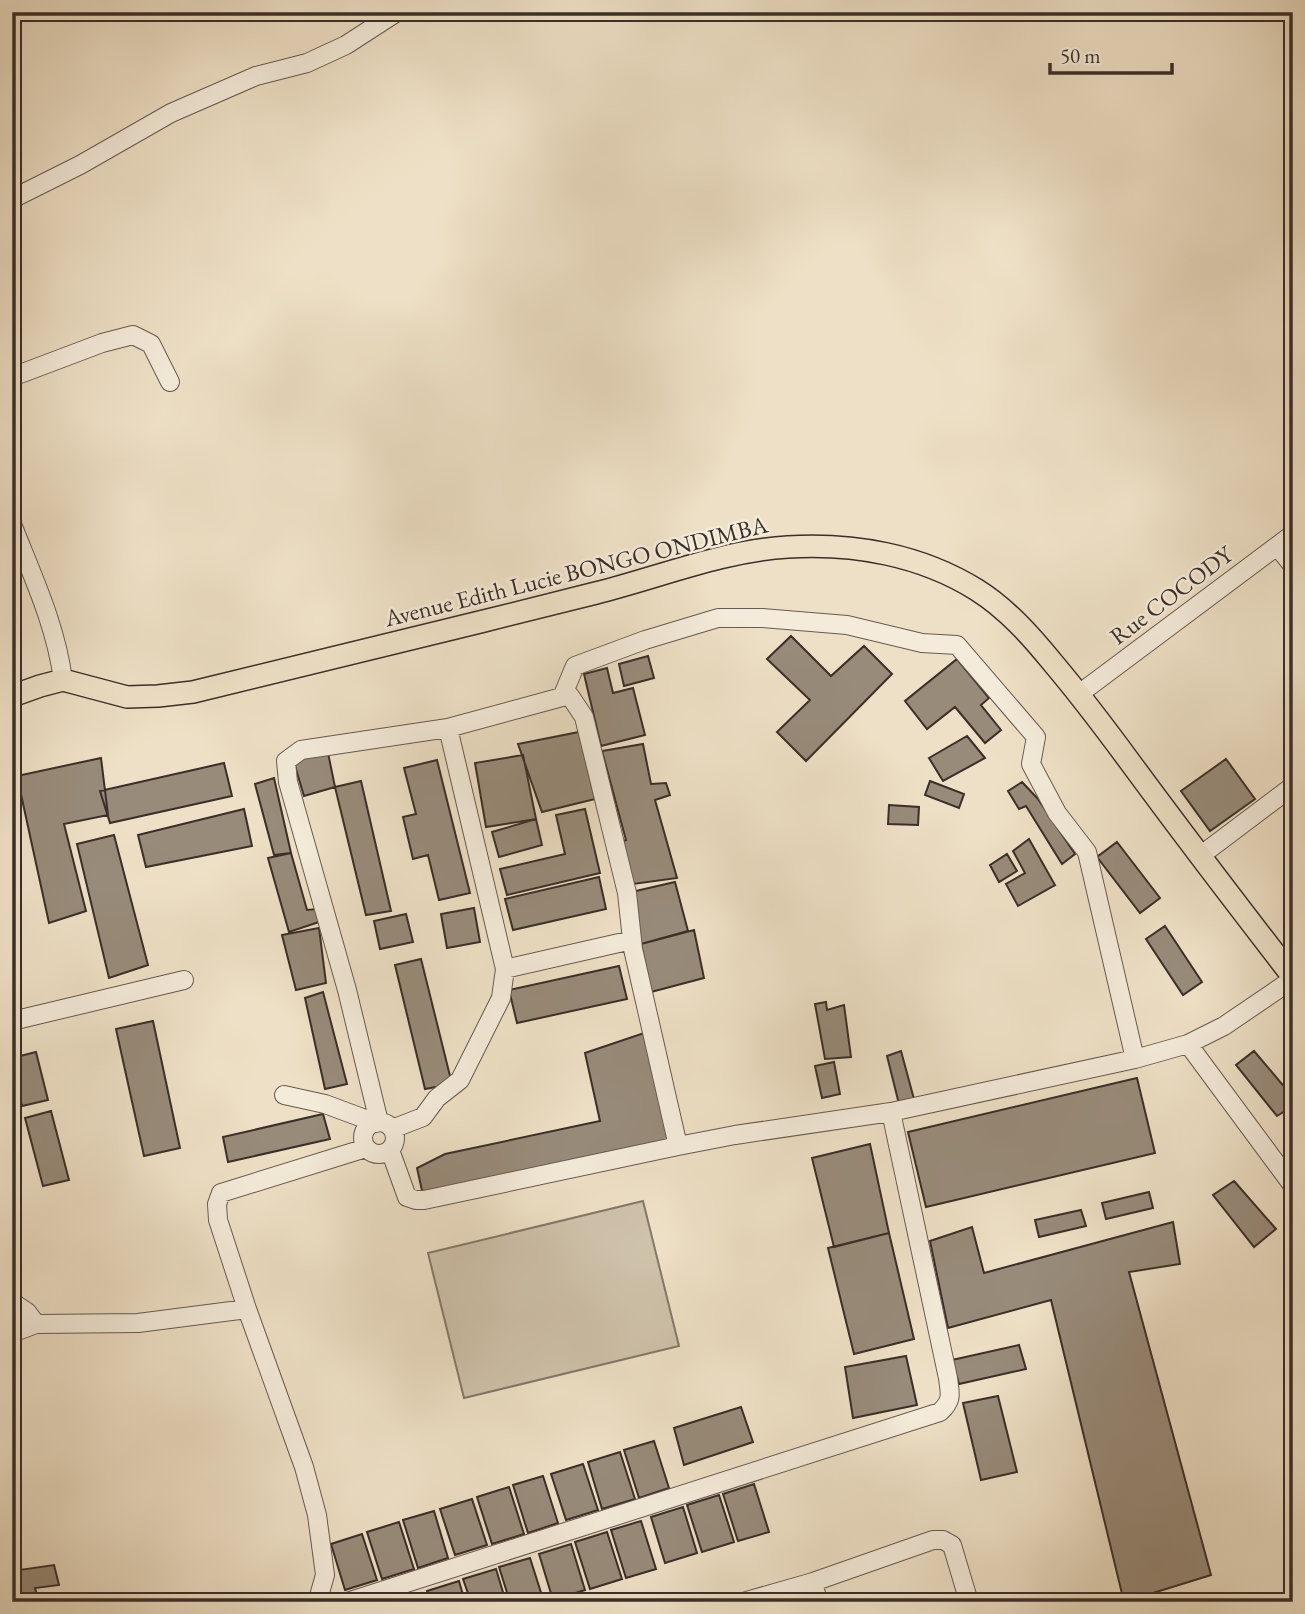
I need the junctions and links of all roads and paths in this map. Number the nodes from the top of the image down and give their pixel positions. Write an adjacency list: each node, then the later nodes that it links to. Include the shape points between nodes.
1 (397, 12): 2 (street, via 346,45 307,63 256,76 171,113)
2 (12, 199)
3 (12, 377): 4 (street, via 133,335 151,344)
4 (170, 382)
5 (12, 524): 9 (street, via 53,628)
6 (1293, 534): 7 (street, Rue COCODY)
7 (1278, 546): 8 (street); 10 (street, Rue COCODY)
8 (1293, 566)
9 (63, 681): 10 (main road, Avenue Edith Lucie BONGO ONDIMBA, via 127,697 193,692 755,550 841,546 890,553 978,590 1029,634); 11 (main road)
10 (1079, 694): 15 (main road, Avenue Edith Lucie BONGO ONDIMBA)
11 (12, 696)
12 (562, 697): 13 (street); 16 (street, via 570,696 584,717 628,892); 22 (street, via 575,666 718,618 847,625 922,643 957,645 1036,737 1031,764 1058,813 1087,852)
13 (448, 728): 17 (street); 25 (street, via 301,750 286,761)
14 (1293, 786): 15 (street)
15 (1200, 856): 18 (main road, Avenue Edith Lucie BONGO ONDIMBA)
16 (632, 940): 17 (street); 26 (street)
17 (505, 969): 25 (street, via 501,998 460,1080 423,1116)
18 (1293, 978): 21 (street, via 1224,1026)
19 (184, 980): 20 (street)
20 (12, 1021)
21 (1188, 1044): 22 (street); 29 (street)
22 (1135, 1059): 24 (street)
23 (284, 1095): 25 (street)
24 (891, 1112): 26 (street); 36 (street, via 951,1395 940,1412)
25 (382, 1125): 27 (street, via 371,1125 364,1132); 28 (street, via 396,1138)
26 (678, 1146): 28 (street, via 416,1200 407,1197)
27 (366, 1148): 28 (street, via 380,1155); 31 (street, via 221,1194 218,1220)
28 (390, 1150)
29 (1293, 1186)
30 (12, 1302): 32 (street)
31 (247, 1309): 32 (street, via 138,1323); 35 (street, via 317,1515 325,1575)
32 (36, 1324): 33 (street)
33 (12, 1334)
34 (813, 1581): 37 (street); 38 (street); 39 (street, via 943,1540 952,1545)
35 (316, 1602)
36 (347, 1602)
37 (743, 1602)
38 (818, 1602)
39 (969, 1602)

